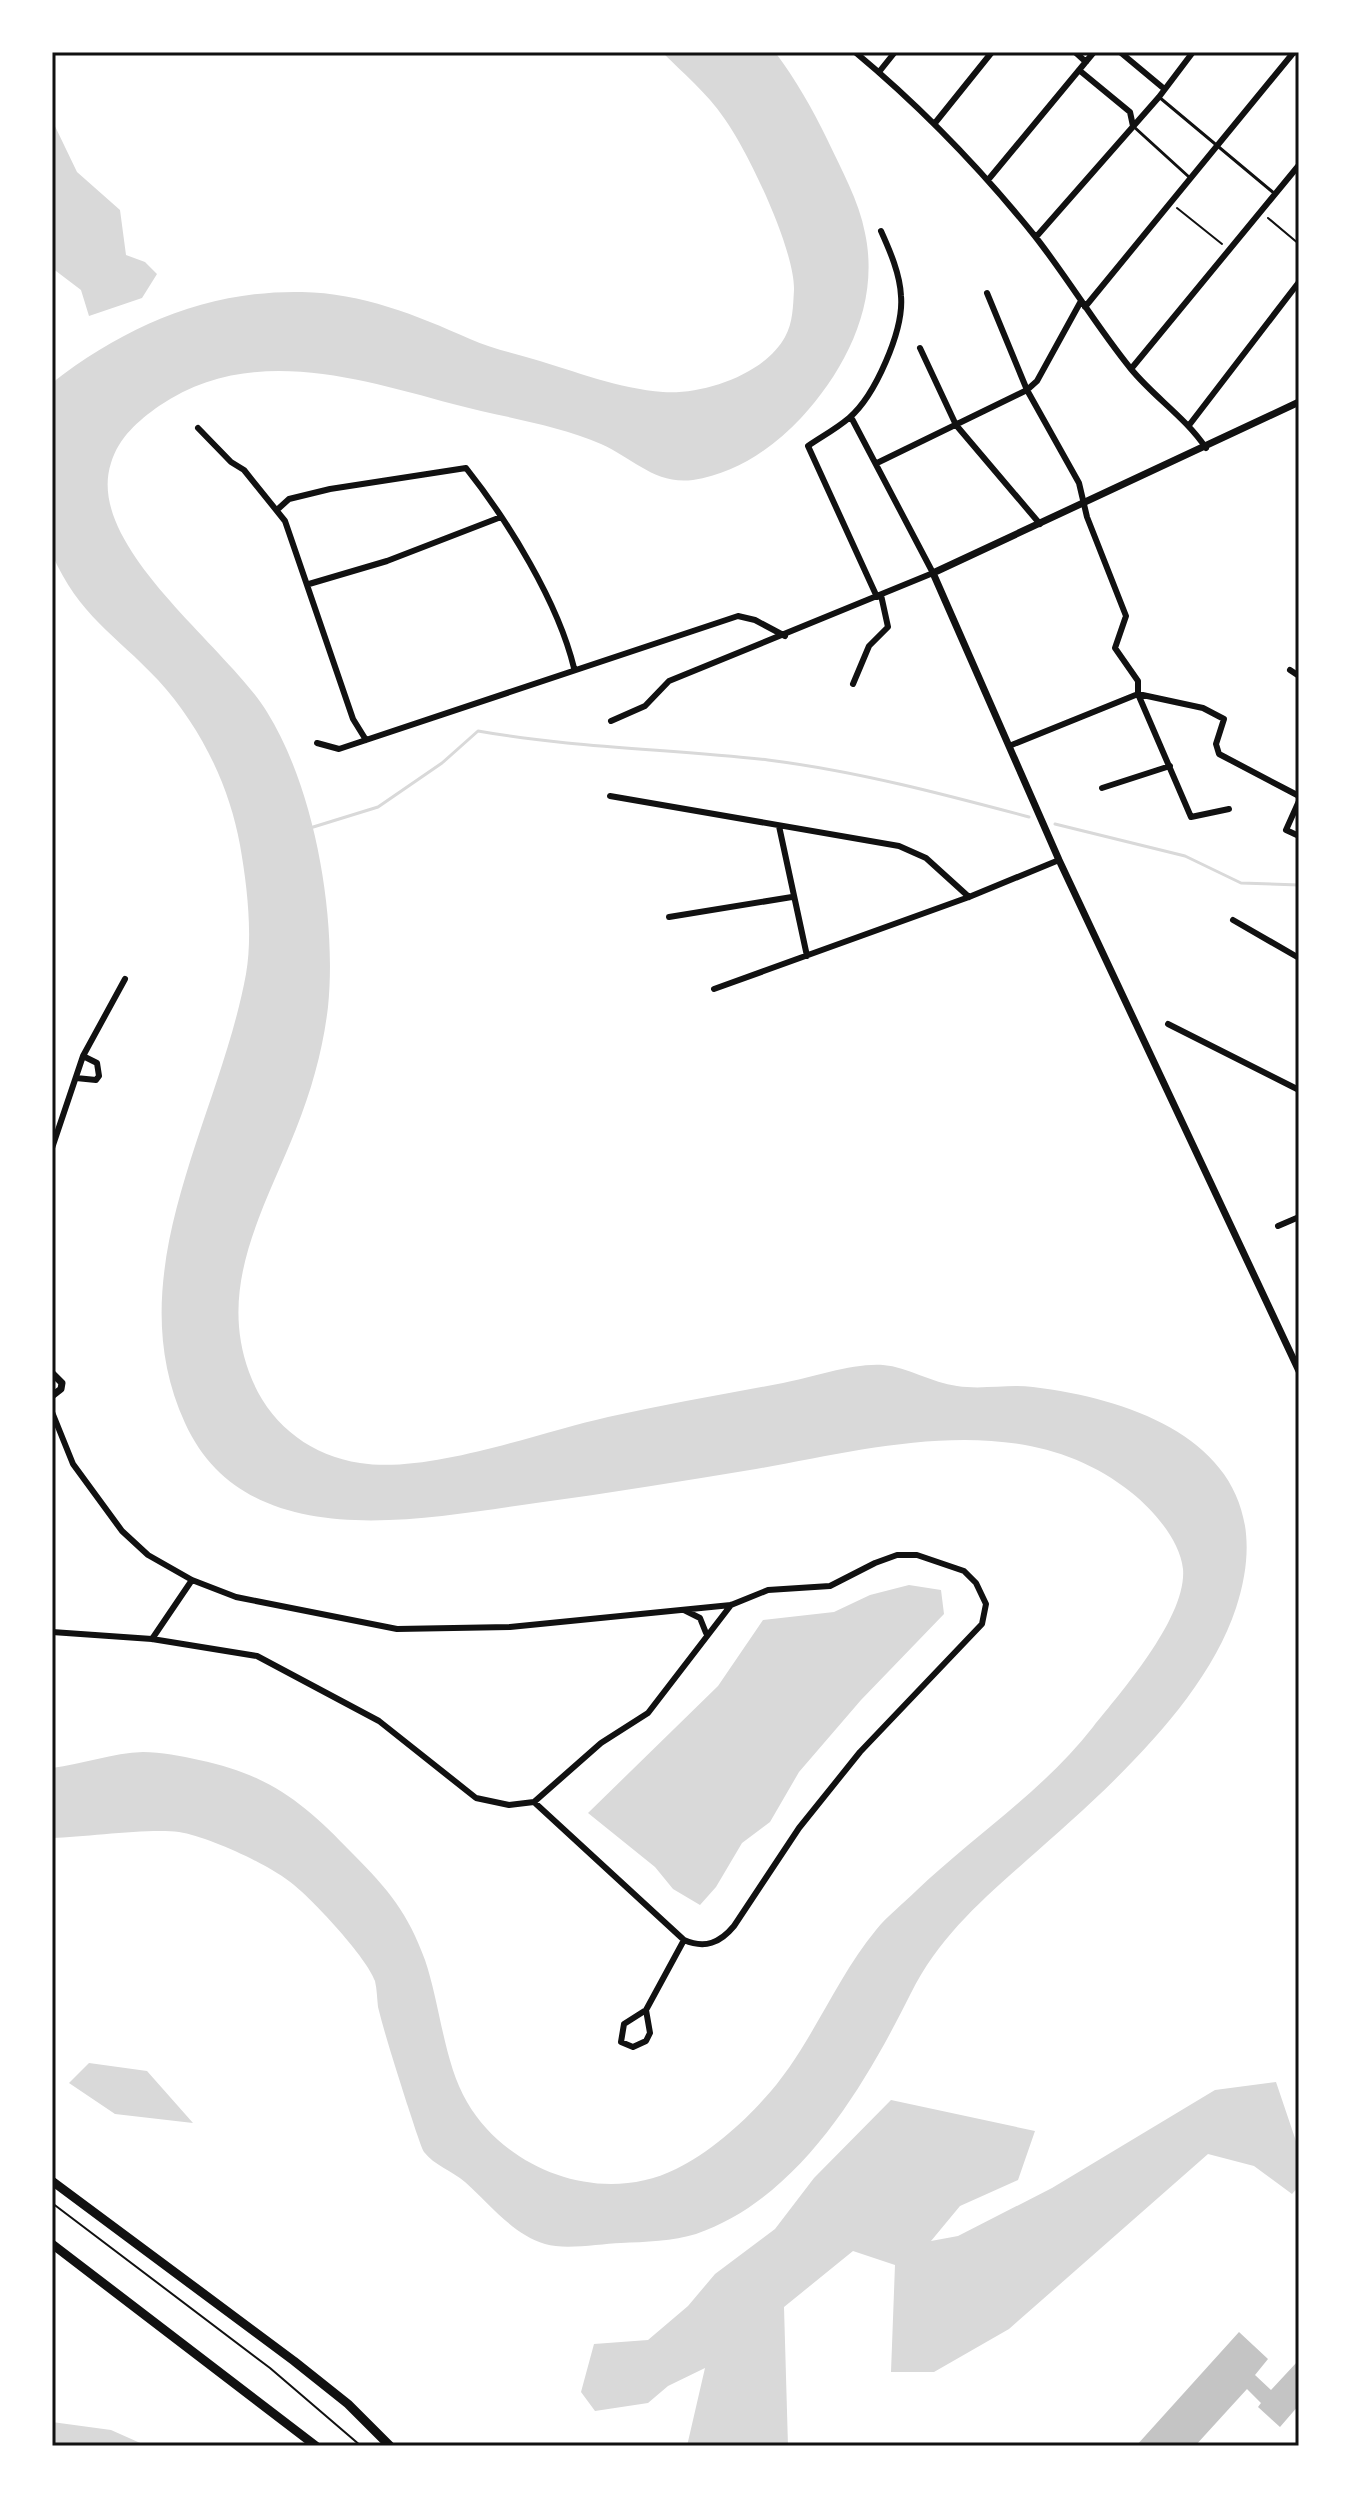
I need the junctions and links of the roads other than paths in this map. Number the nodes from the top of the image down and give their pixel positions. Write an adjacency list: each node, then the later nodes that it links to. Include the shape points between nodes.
1 (855, 52): 11 (street)
2 (895, 52): 11 (street)
3 (992, 52): 14 (street)
4 (1075, 52): 9 (street)
5 (1094, 52): 9 (street)
6 (1120, 52): 12 (street)
7 (1193, 52): 12 (street)
8 (1294, 52): 16 (street)
9 (1086, 62): 10 (street)
10 (1079, 70): 15 (street, via 1130,112); 19 (street)
11 (879, 72): 14 (street)
12 (1162, 87): 13 (street)
13 (1159, 97): 15 (street); 16 (lane)
14 (935, 123): 19 (street)
15 (1133, 126): 18 (lane); 22 (street)
16 (1215, 146): 18 (street); 20 (lane)
17 (1299, 165): 20 (street)
18 (1189, 177): 25 (street)
19 (988, 180): 22 (street)
20 (1276, 194): 27 (street)
21 (881, 231): 30 (street, via 902,297 885,364)
22 (1036, 237): 25 (street)
23 (1299, 282): 31 (street)
24 (987, 293): 28 (street)
25 (1083, 304): 27 (street); 28 (street)
26 (920, 348): 32 (street)
27 (1131, 369): 31 (street)
28 (1027, 390): 32 (street); 36 (street, via 1079,483)
29 (1299, 402): 34 (street)
30 (851, 417): 35 (street); 42 (street, via 808,446)
31 (1190, 424): 34 (street)
32 (956, 425): 35 (street); 39 (street)
33 (198, 428): 37 (street)
34 (1206, 448): 36 (street)
35 (877, 463): 40 (street)
36 (1084, 503): 39 (street); 48 (street, via 1126,616 1115,648 1138,681)
37 (278, 509): 38 (street, via 289,499 330,489 466,468); 41 (street)
38 (501, 517): 41 (street); 44 (street, via 559,619)
39 (1040, 524): 40 (street)
40 (933, 573): 42 (street); 52 (street)
41 (309, 584): 50 (street, via 353,719)
42 (879, 596): 43 (street); 47 (street, via 888,627 869,646)
43 (785, 636): 44 (street, via 738,616 616,659); 49 (street, via 669,681 645,706)
44 (574, 668): 50 (street)
45 (1290, 670): 46 (street)
46 (1299, 676)
47 (853, 684)
48 (1138, 694): 52 (street); 53 (street); 56 (street, via 1203,708 1224,719 1216,744 1219,754)
49 (611, 721)
50 (366, 740): 51 (street, via 339,749)
51 (317, 743)
52 (1009, 746): 60 (street)
53 (1170, 766): 54 (street); 57 (street, via 1191,817)
54 (1102, 788)
55 (610, 796): 58 (street)
56 (1299, 798): 59 (street, via 1286,830)
57 (1229, 809)
58 (779, 826): 61 (street); 62 (street, via 899,846 926,858)
59 (1299, 836)
60 (1059, 860): 62 (street); 76 (street)
61 (792, 897): 63 (street); 65 (street)
62 (969, 897): 65 (street)
63 (669, 917)
64 (1233, 920): 66 (street)
65 (807, 956): 68 (street)
66 (1299, 958)
67 (125, 979): 70 (street)
68 (714, 989)
69 (1168, 1024): 72 (street)
70 (83, 1056): 71 (street); 71 (street, via 97,1063 99,1076 86,1082)
71 (76, 1078): 73 (street)
72 (1299, 1090)
73 (52, 1148)
74 (1299, 1217): 75 (street)
75 (1278, 1226)
76 (1299, 1371)
77 (52, 1373): 78 (street, via 62,1383)
78 (52, 1396)
79 (52, 1412): 80 (street, via 73,1464 122,1531 148,1555)
80 (192, 1580): 82 (street, via 236,1597 397,1629 510,1627); 85 (street)
81 (731, 1605): 82 (street); 84 (street); 87 (street, via 768,1590 830,1586 886,1559 917,1555 964,1571 986,1604 982,1624 860,1752 799,1828 722,1940 697,1946)
82 (684, 1610): 84 (street, via 700,1618)
83 (52, 1632): 85 (street)
84 (706, 1633): 86 (street, via 648,1713 601,1743)
85 (152, 1639): 86 (street, via 257,1656 379,1721 476,1798 509,1805)
86 (534, 1802): 87 (street)
87 (684, 1940): 88 (street)
88 (646, 2010): 88 (street, via 646,2041 633,2047 621,2042 624,2024)
89 (52, 2181): 92 (main road, via 305,2369)
90 (52, 2244): 91 (main road)
91 (316, 2446)
92 (390, 2446)

